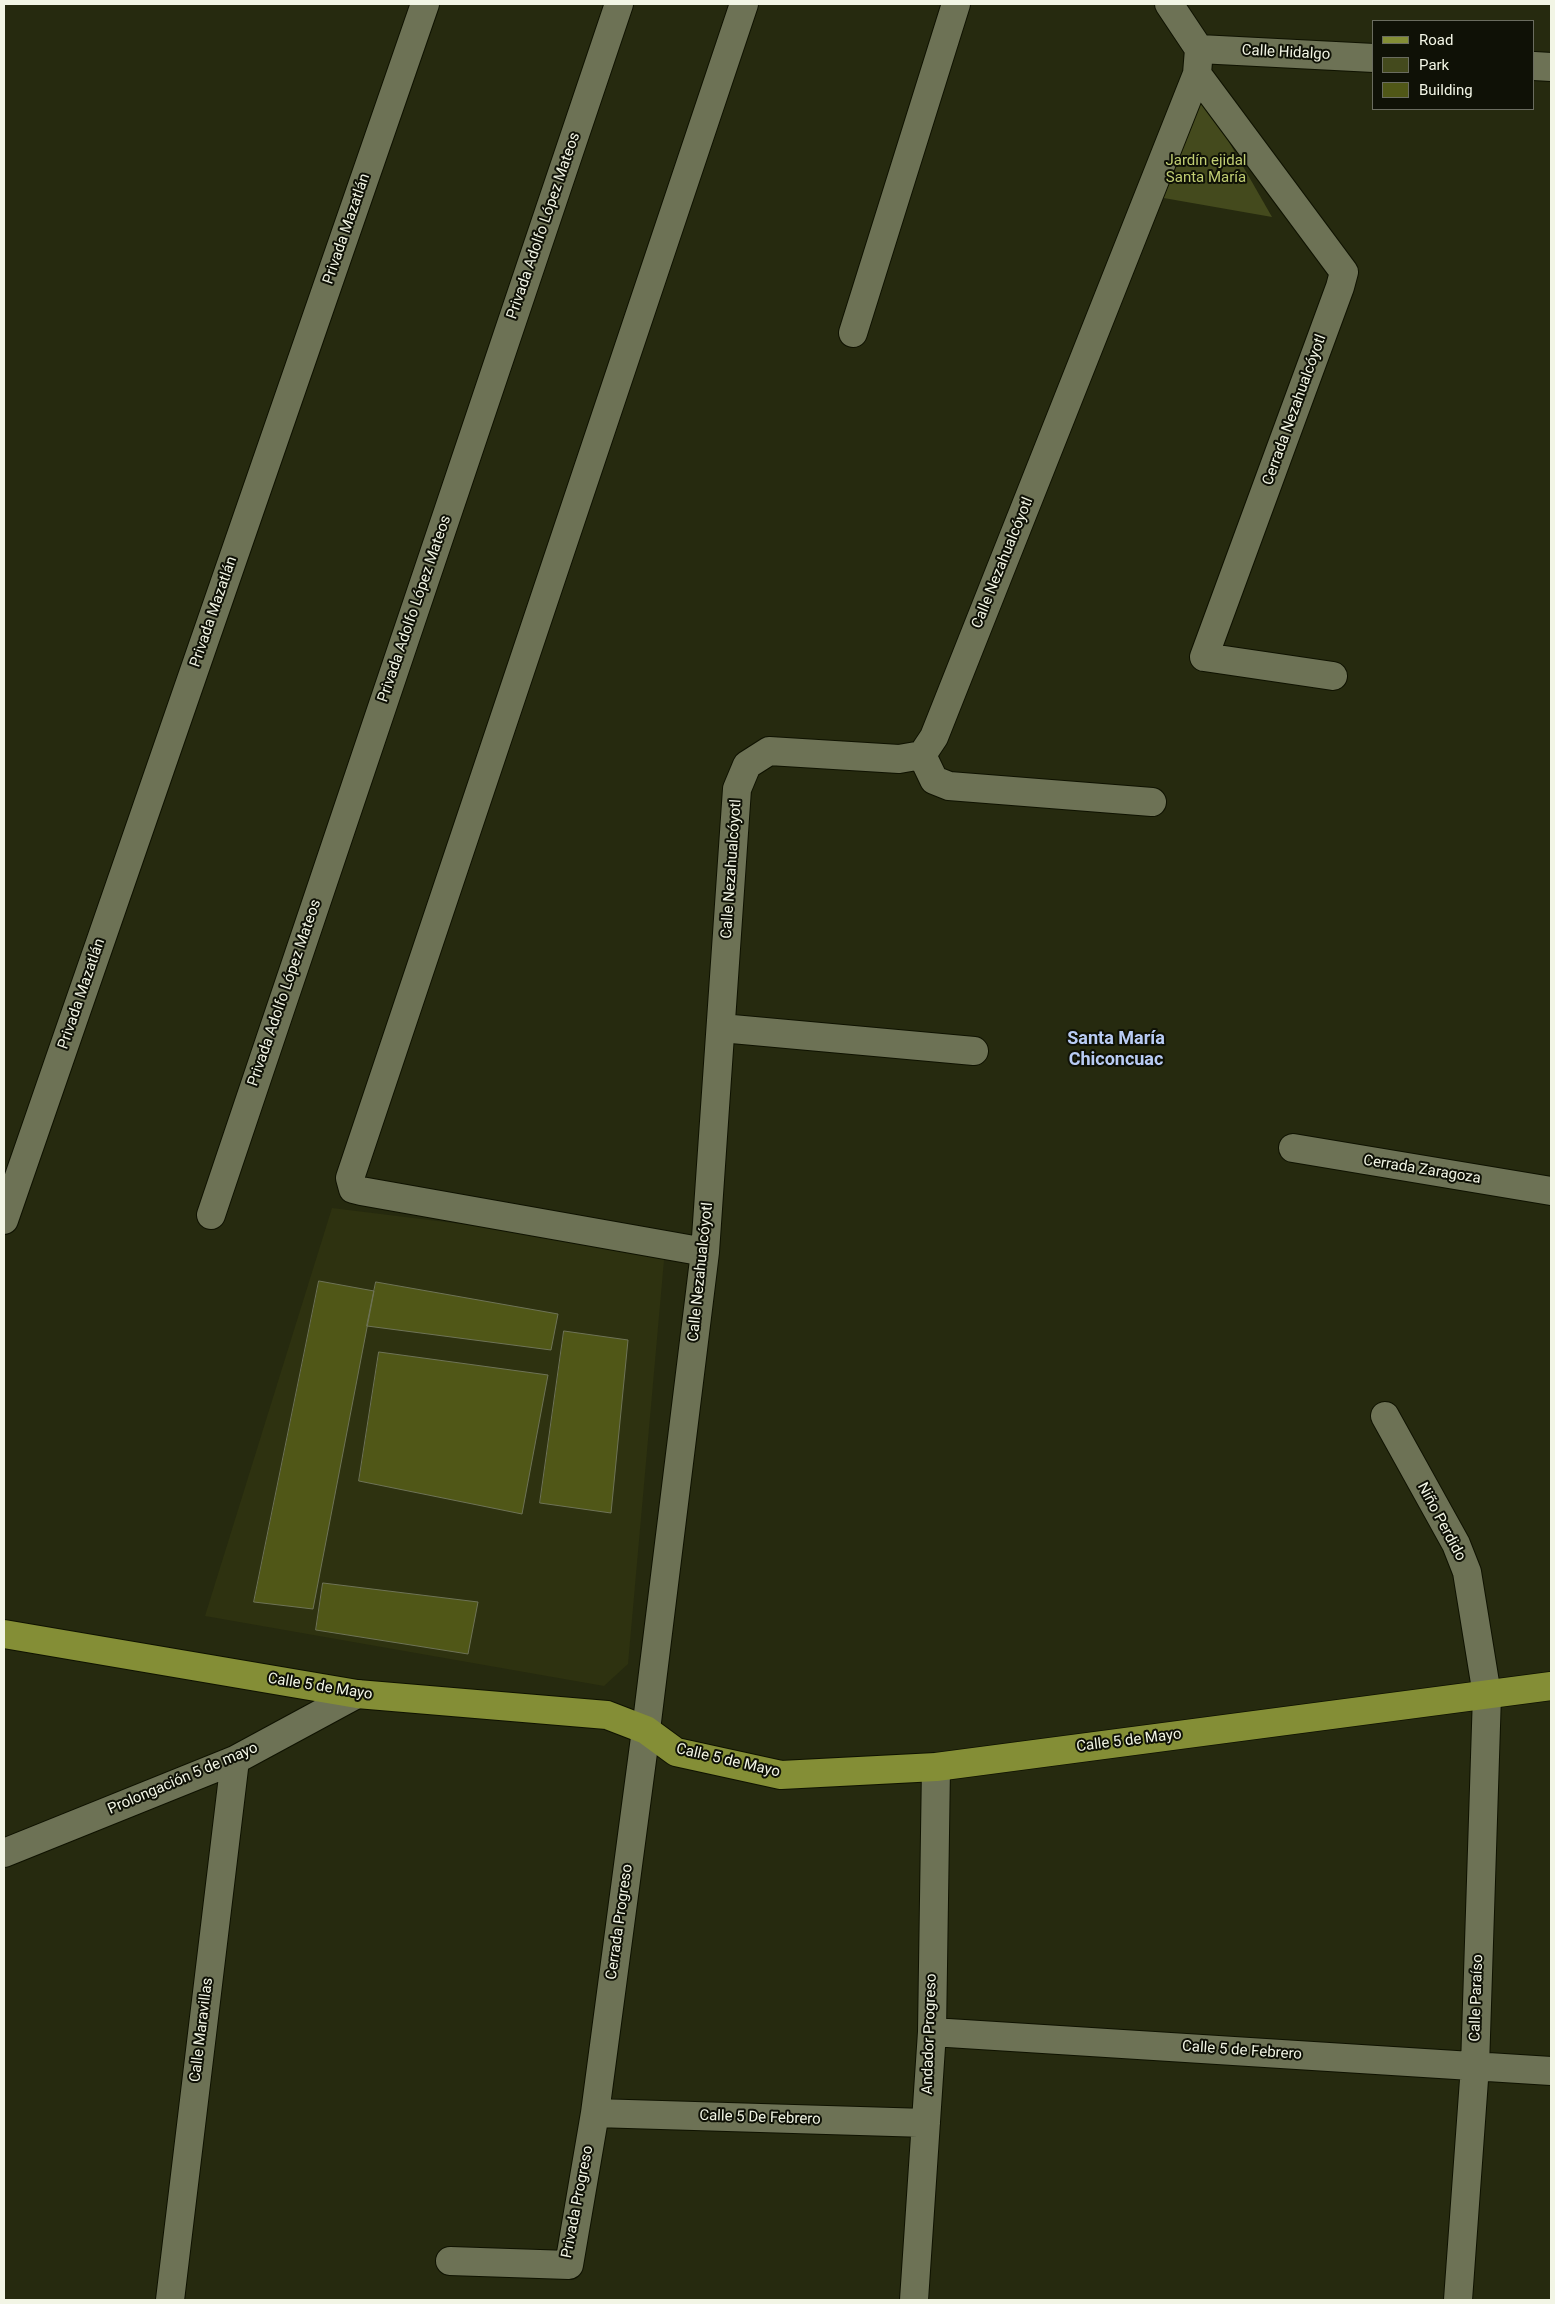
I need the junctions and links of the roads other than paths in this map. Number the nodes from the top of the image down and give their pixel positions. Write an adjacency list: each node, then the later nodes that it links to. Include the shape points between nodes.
1 (425, 4): 19 (street, Privada Mazatlán)
2 (619, 4): 18 (street, Privada Adolfo López Mateos)
3 (744, 4): 20 (street, via 350,1178 353,1189 361,1191)
4 (956, 4): 10 (street)
5 (1169, 4): 7 (street)
6 (1372, 58): 7 (street, Calle Hidalgo)
7 (1198, 61): 11 (street, Cerrada Nezahualcóyotl, via 1344,272 1204,657); 12 (street, Calle Nezahualcóyotl, via 934,737)
8 (1535, 66): 9 (street)
9 (1551, 67)
10 (853, 333)
11 (1332, 676)
12 (922, 755): 13 (street, via 934,780 949,786); 14 (street, Calle Nezahualcóyotl, via 899,759 769,752 747,765 737,790)
13 (1152, 802)
14 (721, 1028): 15 (street); 20 (street, Calle Nezahualcóyotl)
15 (974, 1051)
16 (1293, 1148): 17 (street, Cerrada Zaragoza)
17 (1551, 1191)
18 (210, 1215)
19 (4, 1220)
20 (705, 1252): 26 (street, Calle Nezahualcóyotl)
21 (1385, 1416): 25 (street, Niño Perdido, via 1456,1544 1467,1572)
22 (4, 1634): 24 (main road, Calle 5 de Mayo)
23 (1551, 1686): 25 (main road, Calle 5 de Mayo)
24 (357, 1694): 26 (main road, Calle 5 de Mayo, via 607,1715); 27 (street, Prolongación 5 de mayo)
25 (1487, 1695): 28 (main road, Calle 5 de Mayo); 31 (street, Calle Paraíso)
26 (646, 1730): 28 (main road, Calle 5 de Mayo, via 676,1752 781,1775); 33 (street, Cerrada Progreso)
27 (235, 1760): 29 (street, Prolongación 5 de mayo); 36 (street, Calle Maravillas)
28 (936, 1767): 30 (street, Andador Progreso)
29 (4, 1853)
30 (932, 2032): 31 (street, Calle 5 de Febrero); 34 (street, Andador Progreso)
31 (1475, 2066): 32 (street, Calle 5 de Febrero); 38 (street, Calle Paraíso)
32 (1551, 2071)
33 (595, 2113): 34 (street, Calle 5 De Febrero); 35 (street, Privada Progreso, via 569,2265)
34 (926, 2123): 37 (street, Andador Progreso)
35 (450, 2261)
36 (170, 2300)
37 (914, 2300)
38 (1458, 2300)

